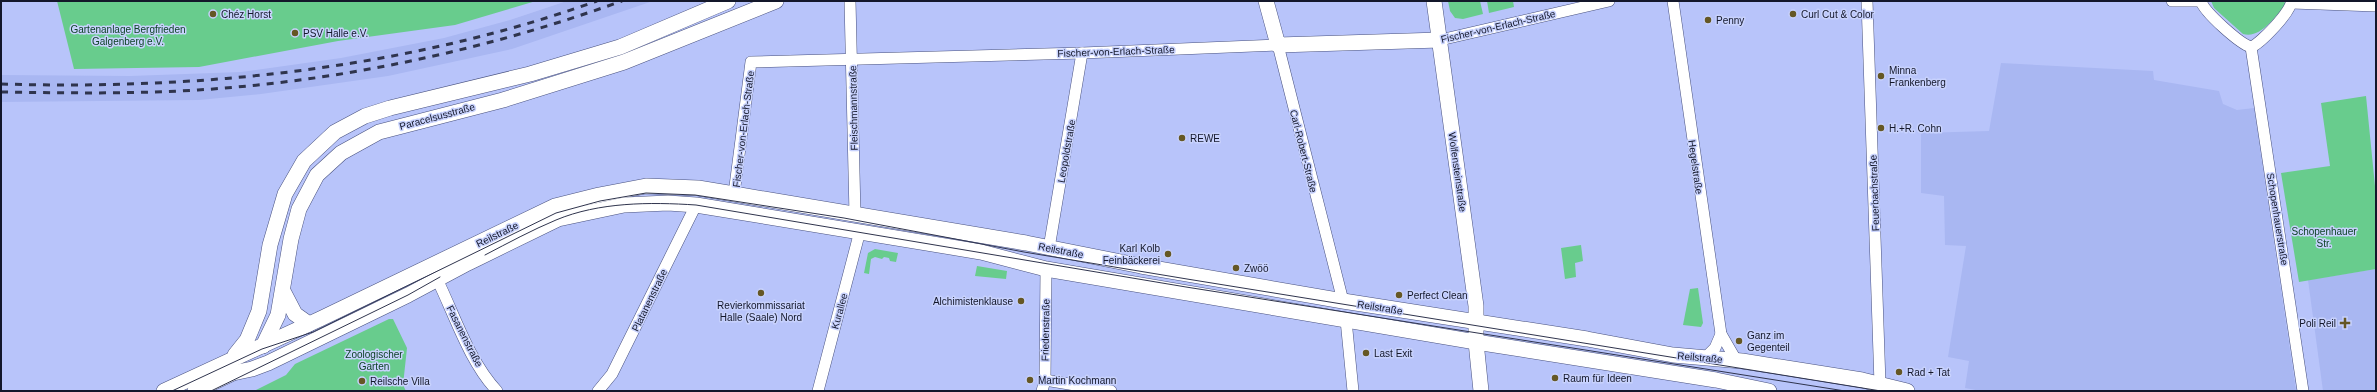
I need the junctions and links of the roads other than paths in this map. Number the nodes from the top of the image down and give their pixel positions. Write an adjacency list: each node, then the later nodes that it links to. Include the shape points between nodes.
1 (728, 1): 34 (street, Paracelsusstraße, via 620,47 530,74 390,108 365,116 336,132 304,161 291,181 276,219 257,318 247,340)
2 (776, 1): 25 (street, Paracelsusstraße, via 624,62 503,100 379,132 353,145 324,167 303,198 291,239)
3 (850, 1): 17 (street, Fleischmannstraße)
4 (1266, 1): 14 (street, Carl-Robert-Straße)
5 (1434, 1): 13 (street, Wolfensteinstraße)
6 (1608, 1): 13 (street, Fischer-von-Erlach-Straße)
7 (1673, 1): 30 (street, Hegelstraße)
8 (1867, 1): 37 (street, Feuerbachstraße)
9 (2172, 1): 10 (street)
10 (2201, 1): 15 (street, via 2207,11 2242,43)
11 (2292, 2): 12 (street); 15 (street, via 2289,10 2258,43)
12 (2376, 6)
13 (1440, 40): 14 (street, Fischer-von-Erlach-Straße); 28 (street, Wolfensteinstraße)
14 (1278, 45): 16 (street, Fischer-von-Erlach-Straße); 26 (street, Carl-Robert-Straße)
15 (2251, 47): 50 (street, Schopenhauerstraße)
16 (1082, 53): 17 (street, Fischer-von-Erlach-Straße); 22 (street, Leopoldstraße)
17 (853, 60): 18 (street, Fischer-von-Erlach-Straße, via 751,62); 20 (street, Fleischmannstraße)
18 (734, 194): 20 (street, Reilstraße); 29 (street, Reilstraße, via 698,188 646,186 555,206)
19 (696, 205): 21 (street, Reilstraße); 24 (street, Reilstraße, via 624,205 558,219); 43 (street, Platanenstraße, via 612,374)
20 (855, 215): 21 (street); 22 (street, Reilstraße)
21 (860, 232): 23 (street, Reilstraße, via 981,252); 44 (street, Kurallee)
22 (1049, 248): 26 (street, Reilstraße)
23 (1046, 269): 27 (street, Reilstraße); 39 (street, Friedenstraße)
24 (437, 278): 36 (street, Reilstraße, via 408,295 268,363); 42 (street, Fasanenstraße, via 465,339 489,382)
25 (283, 291): 29 (street, via 295,314); 32 (street, Paracelsusstraße, via 278,315)
26 (1343, 301): 28 (street, Reilstraße)
27 (1346, 320): 31 (street, Reilstraße); 46 (street)
28 (1477, 322): 31 (street, Wolfensteinstraße); 33 (street, Reilstraße, via 1587,338 1673,355)
29 (309, 324): 32 (street, Reilstraße)
30 (1721, 334): 33 (street, via 1715,348); 35 (street, Hegelstraße)
31 (1476, 342): 38 (street, Reilstraße); 47 (street, Wolfensteinstraße)
32 (266, 343): 34 (street, Reilstraße); 36 (street, Paracelsusstraße, via 249,362)
33 (1706, 357): 35 (street, Reilstraße)
34 (232, 358): 40 (street, Reilstraße)
35 (1736, 360): 37 (street, Reilstraße)
36 (233, 374): 41 (street, Reilstraße)
37 (1880, 384): 49 (street, Reilstraße)
38 (1716, 385): 48 (street, Reilstraße)
39 (1044, 386): 45 (street)
40 (164, 391)
41 (195, 391)
42 (497, 391)
43 (598, 391)
44 (818, 391)
45 (1111, 391)
46 (1353, 391)
47 (1480, 391)
48 (1769, 391)
49 (1907, 391)
50 (2303, 391)

